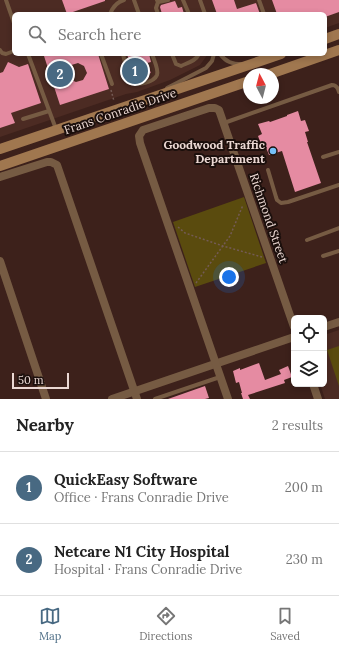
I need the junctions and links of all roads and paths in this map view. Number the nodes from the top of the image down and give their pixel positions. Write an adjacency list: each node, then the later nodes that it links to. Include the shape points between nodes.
1 (6, 0): 15 (lane)
2 (124, 0): 9 (lane, via 117,2)
3 (134, 0): 10 (lane)
4 (168, 0): 8 (lane)
5 (183, 0): 12 (lane)
6 (200, 0): 13 (lane)
7 (259, 0): 14 (lane)
8 (157, 1): 11 (lane)
9 (111, 12)
10 (138, 12)
11 (158, 12)
12 (188, 12)
13 (204, 12)
14 (263, 12)
15 (12, 16)
16 (339, 34): 17 (main road)
17 (327, 38)
18 (0, 50): 20 (lane, via 4,54)
19 (339, 50): 21 (main road)
20 (12, 52)
21 (327, 54)
22 (28, 56): 40 (lane)
23 (102, 56): 35 (lane)
24 (124, 56): 25 (lane, via 132,82 144,84 158,74)
25 (153, 56)
26 (173, 56): 27 (lane, via 176,64 181,66)
27 (198, 56)
28 (214, 56): 39 (lane, via 203,70)
29 (222, 56): 32 (lane, via 233,64)
30 (276, 56): 32 (main road, Frans Conradie Drive)
31 (322, 56): 33 (main road)
32 (262, 61): 39 (main road, Frans Conradie Drive)
33 (279, 71)
34 (243, 83): 47 (main road, Frans Conradie Drive)
35 (112, 84)
36 (339, 88): 42 (lane, via 332,85)
37 (111, 90): 38 (path)
38 (114, 101)
39 (142, 101): 43 (main road, Frans Conradie Drive)
40 (49, 111): 41 (lane); 43 (lane)
41 (22, 119)
42 (224, 123): 61 (street, Richmond Street); 65 (street, Richmond Street, via 220,110 209,108 145,129 139,136)
43 (56, 130): 44 (main road, Frans Conradie Drive)
44 (0, 149)
45 (339, 152): 46 (lane)
46 (323, 157)
47 (0, 166)
48 (268, 170): 50 (lane, via 277,200 281,202)
49 (0, 177): 68 (street, via 47,162 57,165)
50 (339, 185)
51 (245, 201): 55 (path)
52 (174, 225): 55 (path, via 185,232)
53 (339, 228): 54 (lane)
54 (308, 240)
55 (223, 246): 58 (path); 60 (path)
56 (339, 251): 57 (lane)
57 (323, 256)
58 (264, 258)
59 (0, 261): 69 (street)
60 (195, 285)
61 (291, 318)
62 (339, 322): 63 (street)
63 (327, 326)
64 (291, 338): 65 (street)
65 (216, 364): 66 (street); 68 (street)
66 (220, 378): 71 (lane); 72 (street)
67 (314, 387): 73 (street)
68 (136, 395): 70 (street)
69 (46, 399)
70 (112, 399)
71 (156, 399)
72 (228, 399)
73 (318, 399)

